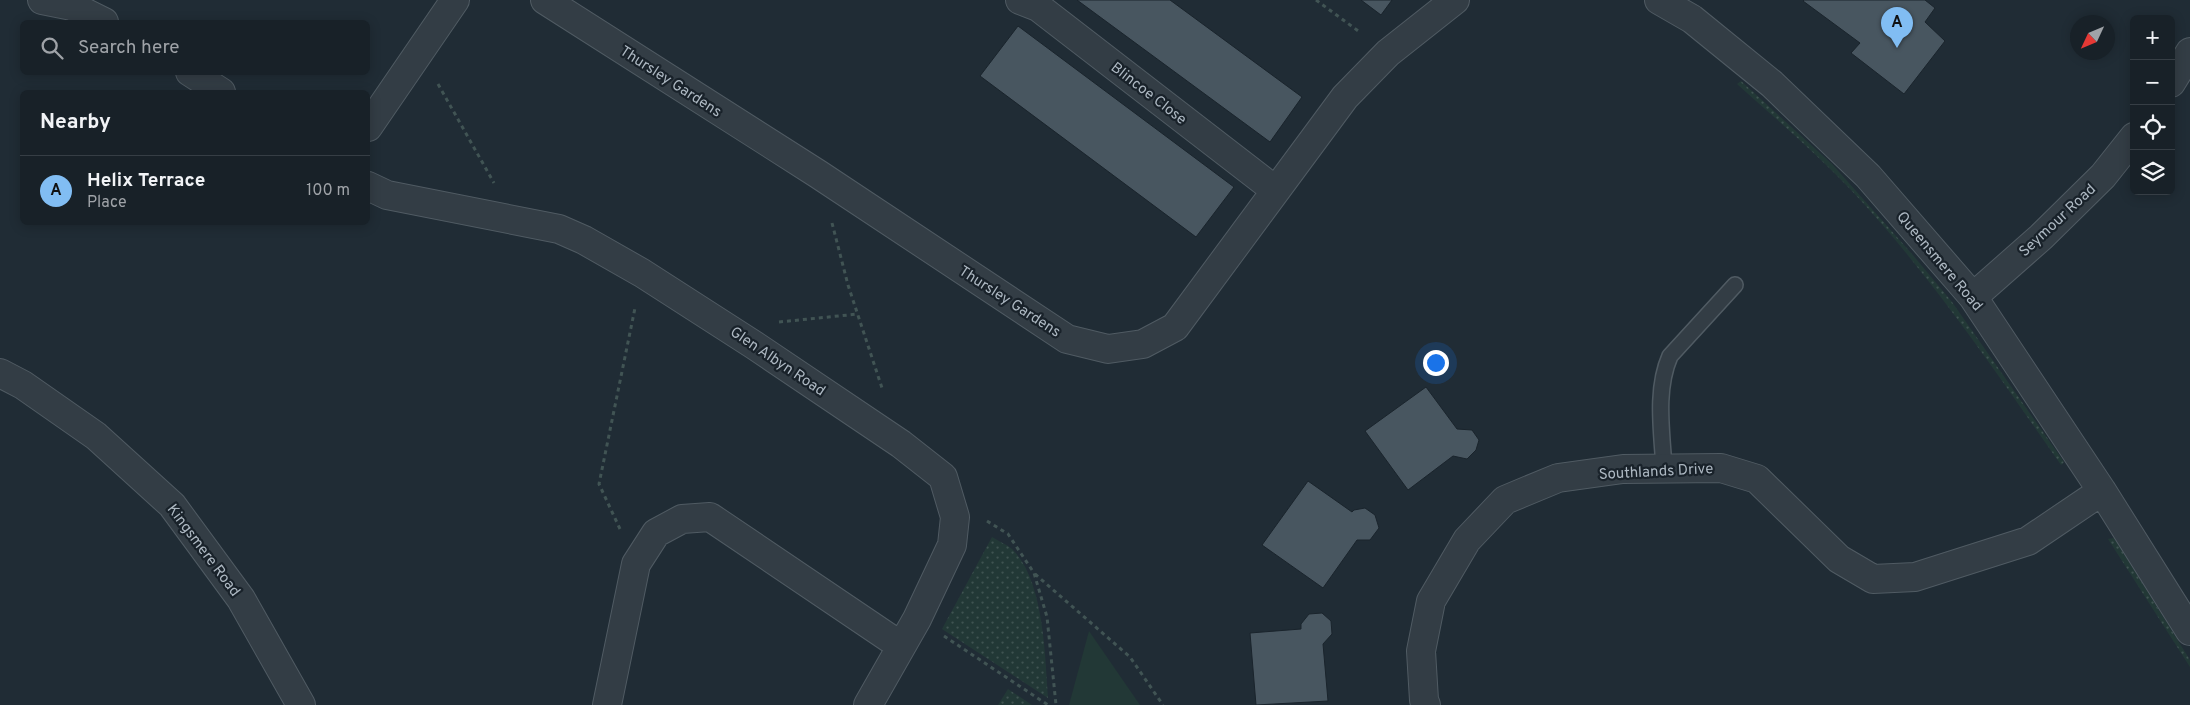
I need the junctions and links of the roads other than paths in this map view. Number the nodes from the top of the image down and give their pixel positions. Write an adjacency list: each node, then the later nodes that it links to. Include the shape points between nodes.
1 (42, 0): 7 (street, via 72,6)
2 (454, 0): 10 (street)
3 (545, 0): 13 (street, Thursley Gardens, via 818,174 1067,339 1108,349 1143,344 1175,327)
4 (1020, 0): 13 (street, Blincoe Close, via 1038,7)
5 (1455, 0): 13 (street, Thursley Gardens, via 1388,53 1345,97)
6 (1658, 0): 15 (street, Queensmere Road, via 1692,18 1772,84 1868,176)
7 (100, 20)
8 (2190, 52): 9 (street)
9 (2175, 76)
10 (370, 124)
11 (2130, 142): 15 (street, Seymour Road, via 2103,176)
12 (370, 187): 20 (street, Glen Albyn Road, via 386,195 559,229 584,240 754,345 943,477 955,517 952,545)
13 (1275, 190)
14 (1735, 285): 17 (lane, via 1670,356 1666,365 1661,399)
15 (1973, 297): 18 (street, Queensmere Road)
16 (0, 373): 21 (street, Kingsmere Road, via 23,385 96,436 172,506 241,599)
17 (1664, 468): 18 (street, Southlands Drive, via 1722,468 1757,479 1839,560 1873,579 1915,577 2028,541); 24 (street, Southlands Drive, via 1623,469 1558,478 1505,500 1467,540 1431,601 1421,650)
18 (2102, 491): 19 (street, Queensmere Road)
19 (2190, 631)
20 (901, 646): 22 (street, via 710,517 682,519 656,533 636,564); 23 (street, Glen Albyn Road)
21 (301, 705)
22 (607, 705)
23 (868, 705)
24 (1426, 705)

